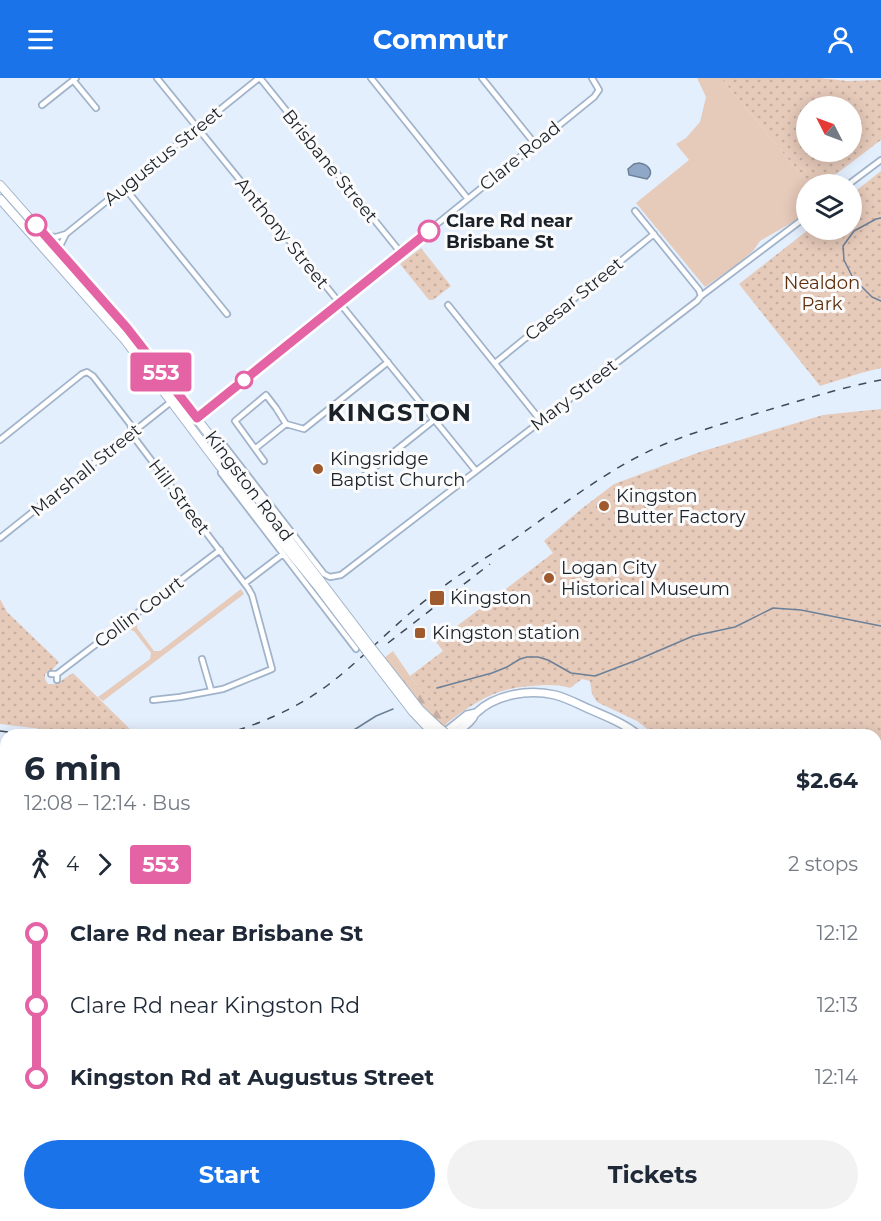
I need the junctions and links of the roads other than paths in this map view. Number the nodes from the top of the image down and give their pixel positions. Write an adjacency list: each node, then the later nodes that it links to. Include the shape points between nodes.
1 (259, 78): 9 (street, Augustus Street); 23 (street, Brisbane Street)
2 (371, 78): 15 (street)
3 (482, 78): 10 (street)
4 (592, 78): 10 (street, Clare Road, via 598,90 594,97)
5 (75, 79): 7 (street); 8 (street)
6 (159, 79): 9 (street, Anthony Street)
7 (42, 105)
8 (96, 108)
9 (197, 128): 14 (street, Augustus Street); 25 (street, Anthony Street)
10 (535, 144): 15 (street, Clare Road)
11 (881, 160): 12 (street)
12 (862, 174)
13 (0, 185): 21 (main road, Kingston Road)
14 (124, 187): 19 (street, Augustus Street); 27 (street)
15 (468, 198): 23 (street, Clare Road)
16 (0, 199): 31 (main road, Kingston Road, via 115,327)
17 (635, 211): 20 (street)
18 (796, 224): 24 (street, Mary Street)
19 (66, 234): 21 (street); 22 (street)
20 (654, 234): 24 (street); 29 (street, Caesar Street)
21 (45, 236): 22 (main road, Kingston Road)
22 (60, 253): 30 (main road, Kingston Road)
23 (401, 254): 25 (street, Clare Road)
24 (701, 296): 34 (street, Mary Street)
25 (339, 303): 28 (street, Anthony Street); 32 (street, Clare Road)
26 (448, 305): 29 (street)
27 (227, 314)
28 (388, 362): 33 (street, Anthony Street); 35 (street, via 304,429)
29 (495, 363): 34 (street)
30 (166, 378): 31 (main road, via 175,395); 32 (main road, Kingston Road)
31 (172, 401): 36 (main road, Kingston Road); 37 (street, Marshall Street)
32 (197, 418): 36 (street, Clare Road); 38 (main road, Kingston Road)
33 (434, 420): 43 (street, Anthony Street); 44 (street)
34 (541, 421): 43 (street, Mary Street)
35 (286, 424): 40 (street); 40 (street, via 266,395 235,421)
36 (188, 425): 42 (main road, Kingston Road)
37 (133, 432): 39 (street, Hill Street, via 87,372); 45 (street, Marshall Street); 46 (street, Hill Street)
38 (213, 439): 43 (street, Mary Street, via 220,440 330,577 341,575); 49 (main road, Kingston Road)
39 (0, 440)
40 (256, 448): 41 (street)
41 (264, 461)
42 (219, 465): 47 (street, Kingston Road); 49 (main road, Kingston Road)
43 (476, 471)
44 (355, 483)
45 (0, 538)
46 (220, 550): 48 (street, Hill Street); 52 (street, Collin Court)
47 (283, 554): 48 (street); 50 (street, Kingston Road)
48 (245, 583): 53 (street, Hill Street, via 252,595 272,669)
49 (368, 647): 56 (main road, Kingston Road, bridge, via 413,712)
50 (356, 650)
51 (202, 659): 53 (street)
52 (55, 676)
53 (211, 690): 54 (street)
54 (153, 700)
55 (476, 713): 57 (street); 58 (street); 59 (street, via 511,696 550,694)
56 (432, 729)
57 (450, 729)
58 (460, 729)
59 (629, 729)

